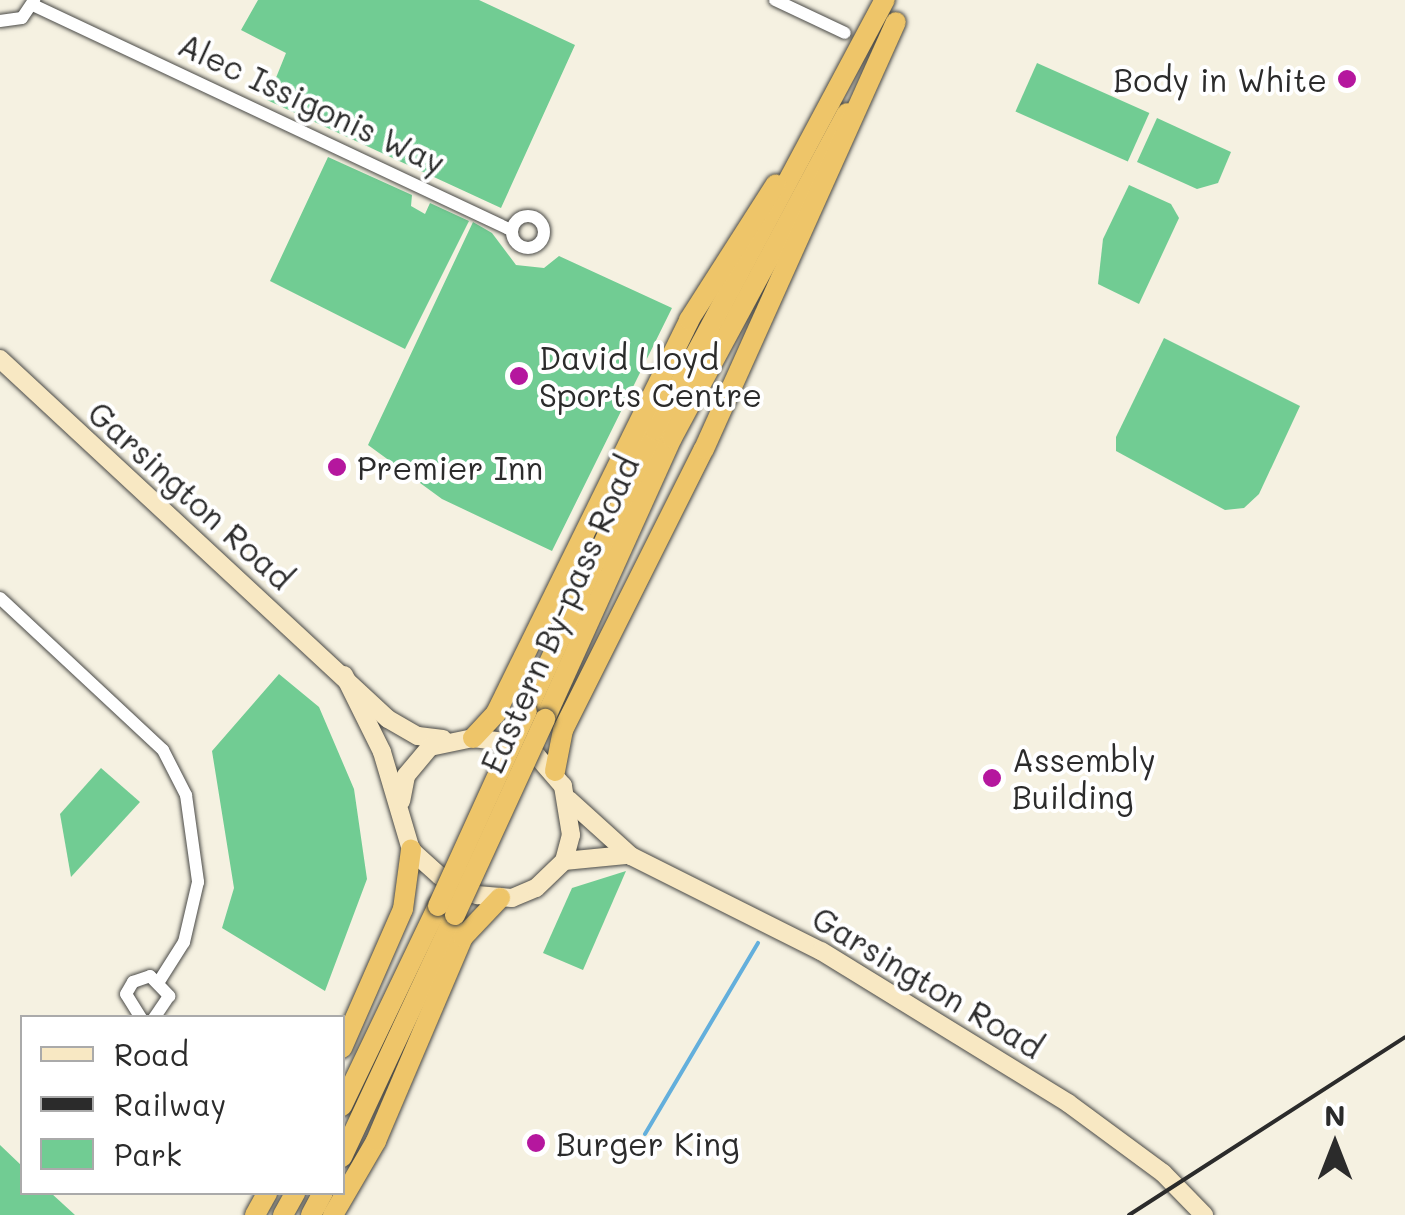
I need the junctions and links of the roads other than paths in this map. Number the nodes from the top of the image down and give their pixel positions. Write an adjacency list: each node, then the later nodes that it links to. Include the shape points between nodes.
1 (775, 0): 7 (street)
2 (886, 0): 8 (highway, Eastern By-pass Road)
3 (906, 0): 5 (highway, Eastern By-pass Road)
4 (33, 2): 6 (street, via 22,18); 9 (street, Alec Issigonis Way)
5 (896, 22): 13 (highway, Eastern By-pass Road, via 672,438); 16 (highway, via 704,449 563,730)
6 (2, 26)
7 (845, 33)
8 (801, 160): 13 (highway, Eastern By-pass Road, via 655,430); 14 (highway, via 755,214 689,320 496,713)
9 (511, 230)
10 (0, 359): 12 (main road, Garsington Road)
11 (0, 598): 24 (street, via 163,750 186,795 198,882 184,942)
12 (344, 675): 15 (main road, Garsington Road, via 388,719 418,736); 18 (main road)
13 (536, 715): 23 (highway, Eastern By-pass Road, bridge)
14 (473, 738): 15 (main road); 16 (main road, via 506,742)
15 (451, 740): 18 (main road, via 416,760)
16 (554, 771): 17 (main road)
17 (569, 800): 20 (main road); 21 (main road)
18 (401, 802): 19 (main road)
19 (411, 850): 22 (main road, via 440,876); 27 (highway, via 404,908)
20 (631, 856): 21 (main road); 31 (main road, Garsington Road, via 766,920 1068,1103 1178,1186)
21 (564, 861): 22 (main road, via 536,888)
22 (500, 898): 30 (highway, via 463,937 376,1141)
23 (446, 911): 28 (highway, Eastern By-pass Road); 29 (highway, Eastern By-pass Road)
24 (160, 980): 25 (street, via 142,977 128,988 126,1002); 26 (street, via 168,1004)
25 (138, 1015)
26 (157, 1015)
27 (345, 1041)
28 (345, 1100)
29 (345, 1150)
30 (345, 1194)
31 (1204, 1215)

